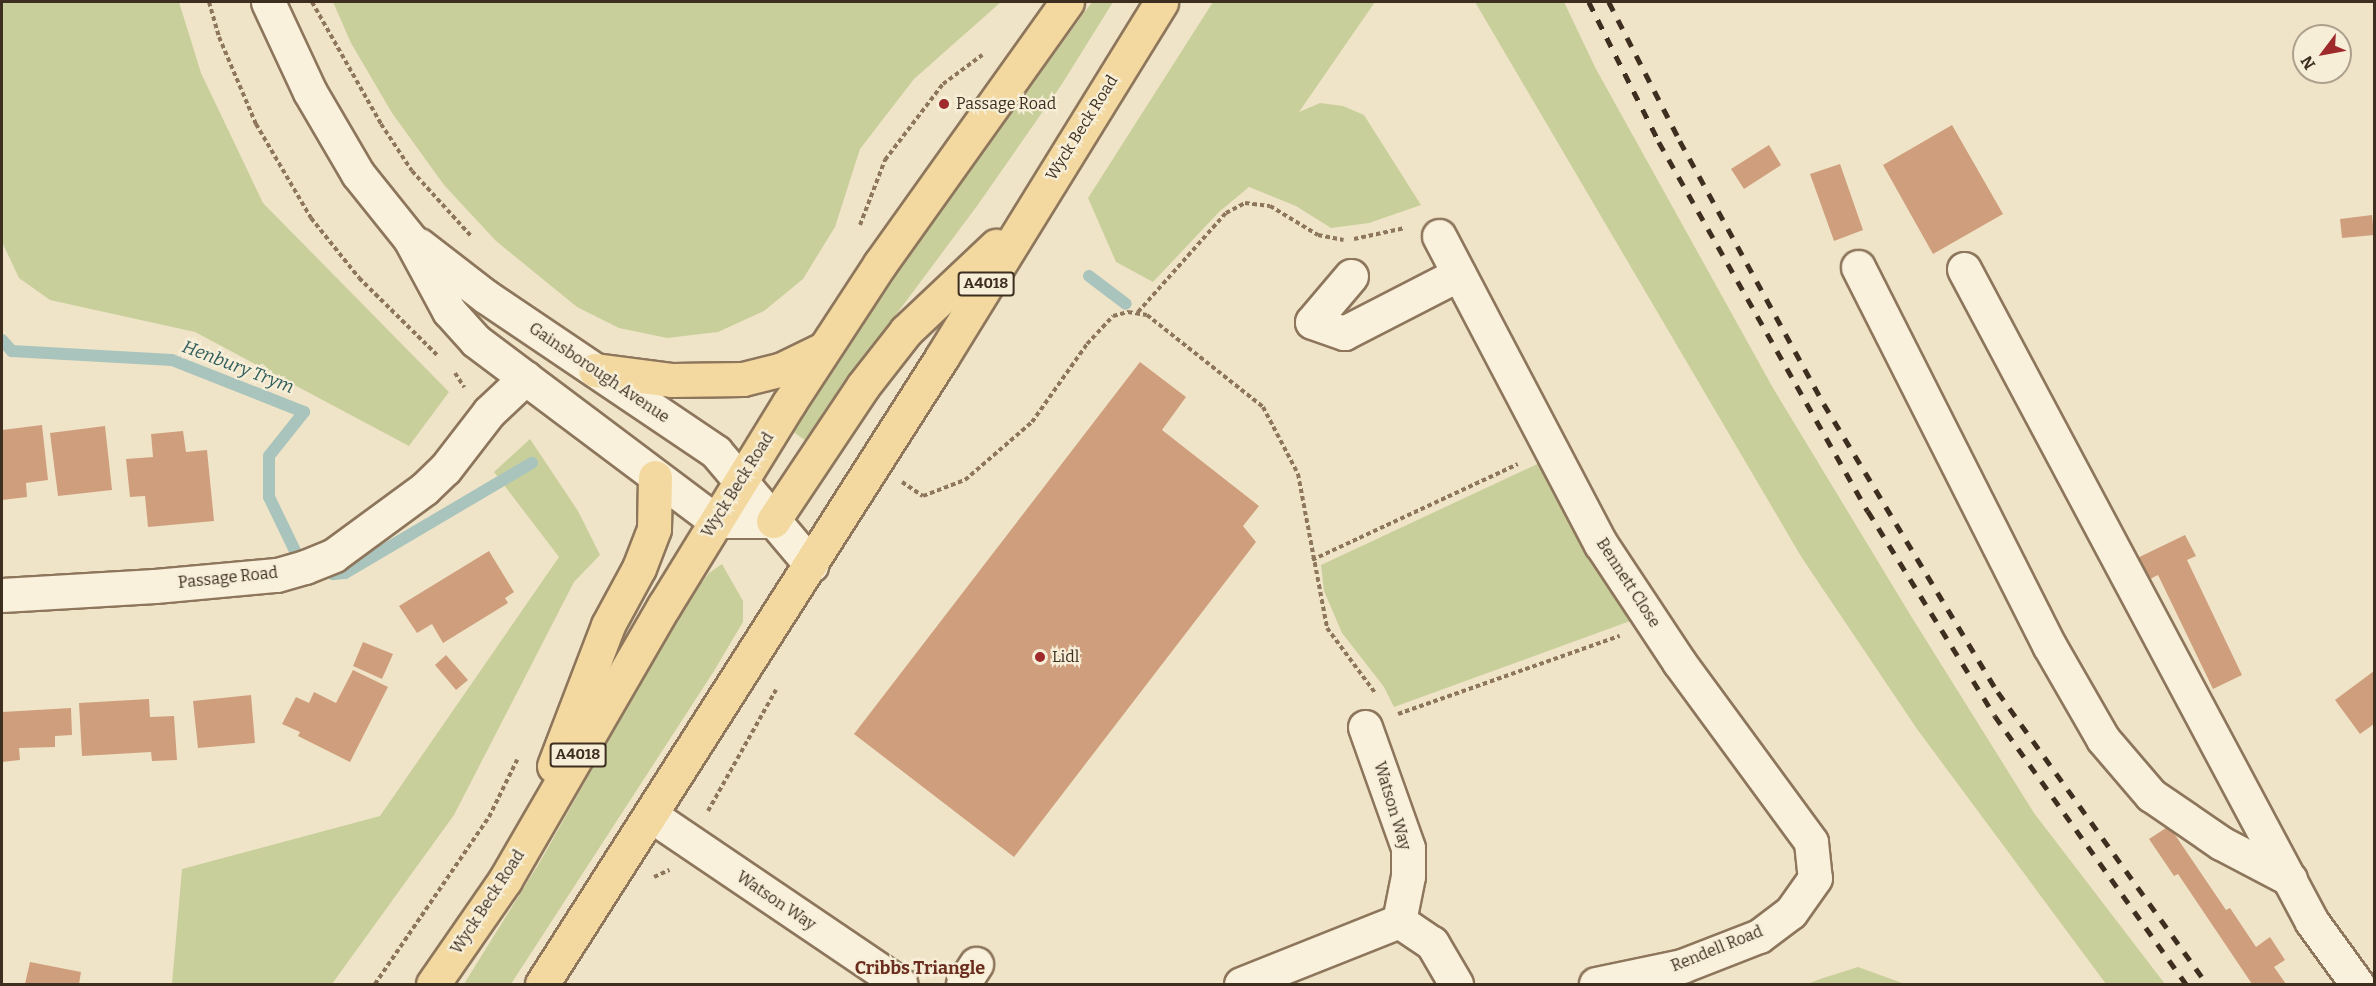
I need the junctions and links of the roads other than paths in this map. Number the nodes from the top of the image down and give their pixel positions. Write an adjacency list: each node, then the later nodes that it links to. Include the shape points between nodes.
1 (268, 2): 6 (street, Gainsborough Avenue, via 310,92 358,174)
2 (1067, 2): 11 (main road, Wyck Beck Road / A4018)
3 (1161, 2): 4 (main road, Wyck Beck Road / A4018)
4 (1028, 216): 17 (main road, via 906,331 863,386); 18 (main road, Wyck Beck Road / A4018)
5 (1439, 236): 9 (street, Bennett Close)
6 (410, 239): 12 (street, Gainsborough Avenue, via 485,296); 13 (street, Gainsborough Avenue, via 449,311 476,341)
7 (1858, 267): 24 (street, via 2049,645 2103,739 2151,795 2221,843)
8 (1964, 269): 24 (street)
9 (1459, 274): 10 (street, via 1344,333 1312,322); 23 (street, Bennett Close, via 1602,544 1811,842)
10 (1351, 276)
11 (824, 348): 12 (main road, via 780,370 743,379 672,380); 15 (main road, Wyck Beck Road / A4018)
12 (595, 370): 15 (street, Gainsborough Avenue, via 716,452)
13 (525, 378): 14 (street, Gainsborough Avenue); 19 (street, Passage Road, via 489,411 438,476 319,561 277,575)
14 (655, 477): 16 (street, Gainsborough Avenue); 22 (main road, via 654,529 584,684)
15 (740, 481): 16 (main road, Wyck Beck Road / A4018); 17 (street, Gainsborough Avenue)
16 (716, 521): 17 (street); 22 (main road, Wyck Beck Road / A4018)
17 (773, 521): 18 (street, Gainsborough Avenue)
18 (810, 565): 21 (main road, Wyck Beck Road / A4018)
19 (2, 596)
20 (1377, 722): 25 (street, Watson Way, via 1408,848 1408,876)
21 (652, 816): 27 (main road, Wyck Beck Road / A4018); 28 (street, Watson Way)
22 (526, 844): 26 (main road, Wyck Beck Road / A4018)
23 (1815, 878): 31 (street, Rendell Road, via 1791,912 1760,936 1682,966)
24 (2290, 879): 32 (street, via 2312,922)
25 (1399, 921): 29 (street); 30 (street, via 1432,943)
26 (433, 984)
27 (542, 984)
28 (900, 984)
29 (1241, 984)
30 (1456, 984)
31 (1596, 984)
32 (2357, 984)

